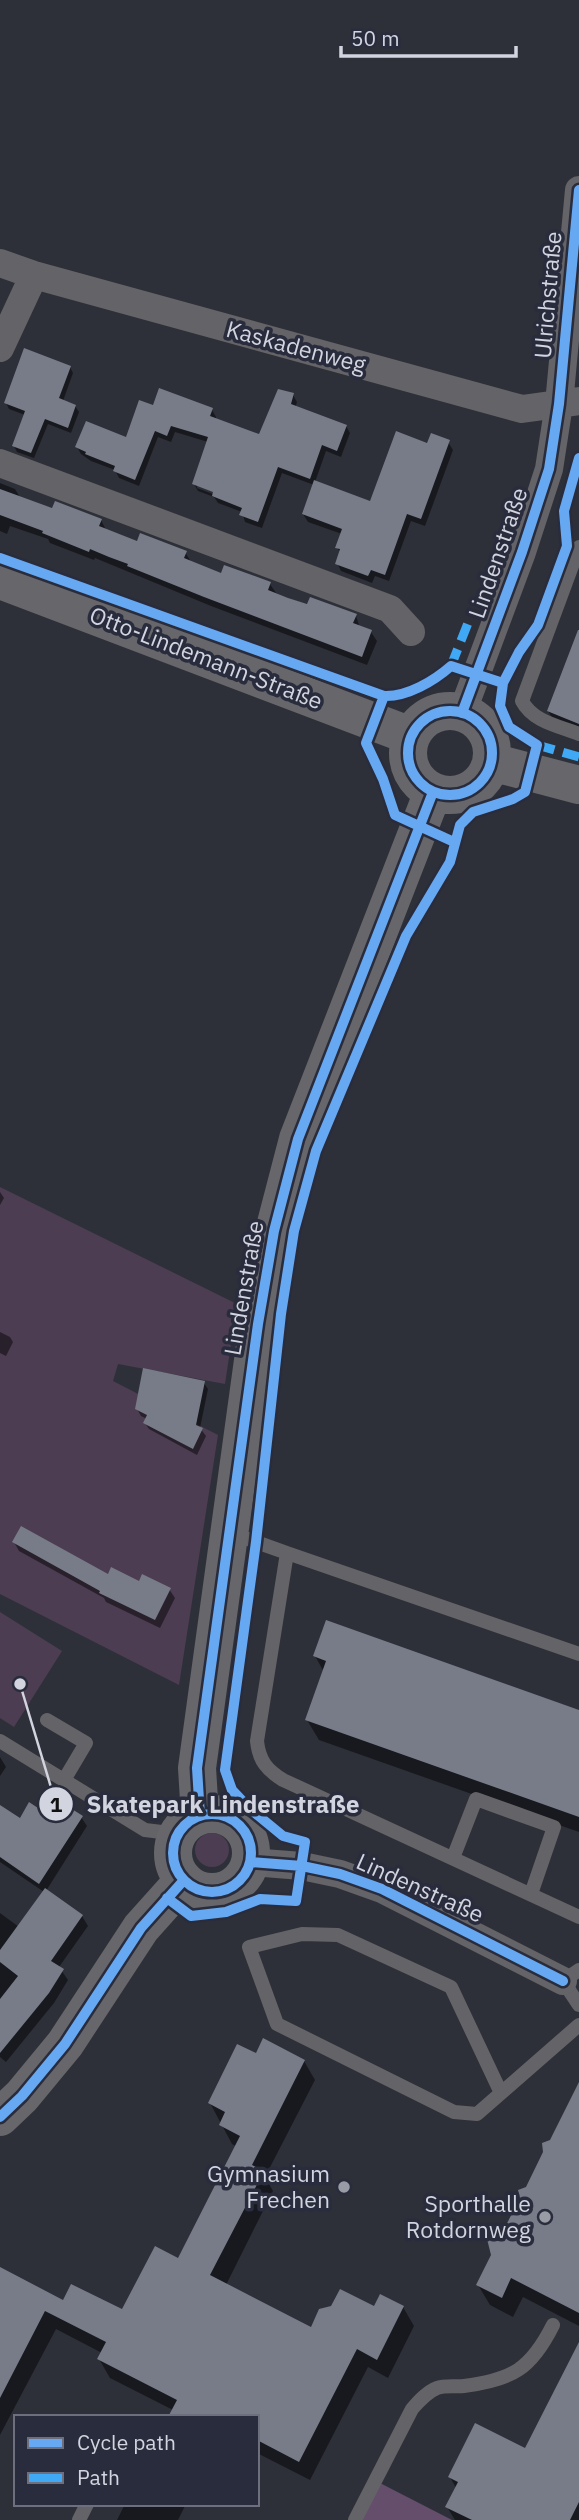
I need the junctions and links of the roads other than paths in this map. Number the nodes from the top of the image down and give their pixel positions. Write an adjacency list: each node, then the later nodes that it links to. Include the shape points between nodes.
1 (579, 190): 5 (street, Ulrichstraße)
2 (0, 263): 3 (street, Kaskadenweg)
3 (34, 275): 4 (street); 5 (street, Kaskadenweg, via 522,409)
4 (0, 348)
5 (569, 402): 10 (street, Lindenstraße, via 522,552)
6 (0, 463): 9 (street, via 390,609)
7 (579, 547): 11 (lane, via 522,701 536,718)
8 (0, 580): 12 (street, Otto-Lindemann-Straße)
9 (411, 632)
10 (462, 713): 12 (street, via 438,713 417,726); 13 (street, via 486,732)
11 (579, 734)
12 (411, 736): 15 (street, via 408,762 413,775)
13 (491, 762): 14 (street); 15 (street, via 476,787 463,794)
14 (579, 785)
15 (433, 792): 16 (street, Lindenstraße, via 298,1139 274,1231)
16 (230, 1533): 17 (lane); 22 (street, Lindenstraße)
17 (287, 1553): 18 (lane); 23 (lane, via 257,1741 259,1757 268,1771 283,1780)
18 (579, 1654)
19 (47, 1720): 21 (lane, via 86,1743)
20 (0, 1741): 21 (lane)
21 (64, 1780): 22 (lane, via 145,1830)
22 (189, 1825): 24 (street, via 209,1814 226,1816 241,1827 250,1844); 25 (street, Lindenstraße, via 173,1853)
23 (453, 1858): 26 (lane); 26 (lane, via 476,1800 554,1827)
24 (250, 1862): 25 (street, via 240,1880 222,1890 201,1890); 28 (street, Lindenstraße, via 340,1874)
25 (184, 1880): 32 (street, via 141,1928 65,2044)
26 (531, 1894): 27 (lane)
27 (579, 1917)
28 (571, 1976): 29 (lane, Lindenstraße)
29 (579, 2005)
30 (579, 2025): 31 (lane)
31 (500, 2093): 31 (lane, via 451,1987 338,1935 302,1934 249,1947 277,2024 454,2112 477,2114)
32 (0, 2118)
33 (553, 2325): 34 (lane, via 541,2349 508,2377 439,2387 424,2396 412,2409)
34 (355, 2520)

